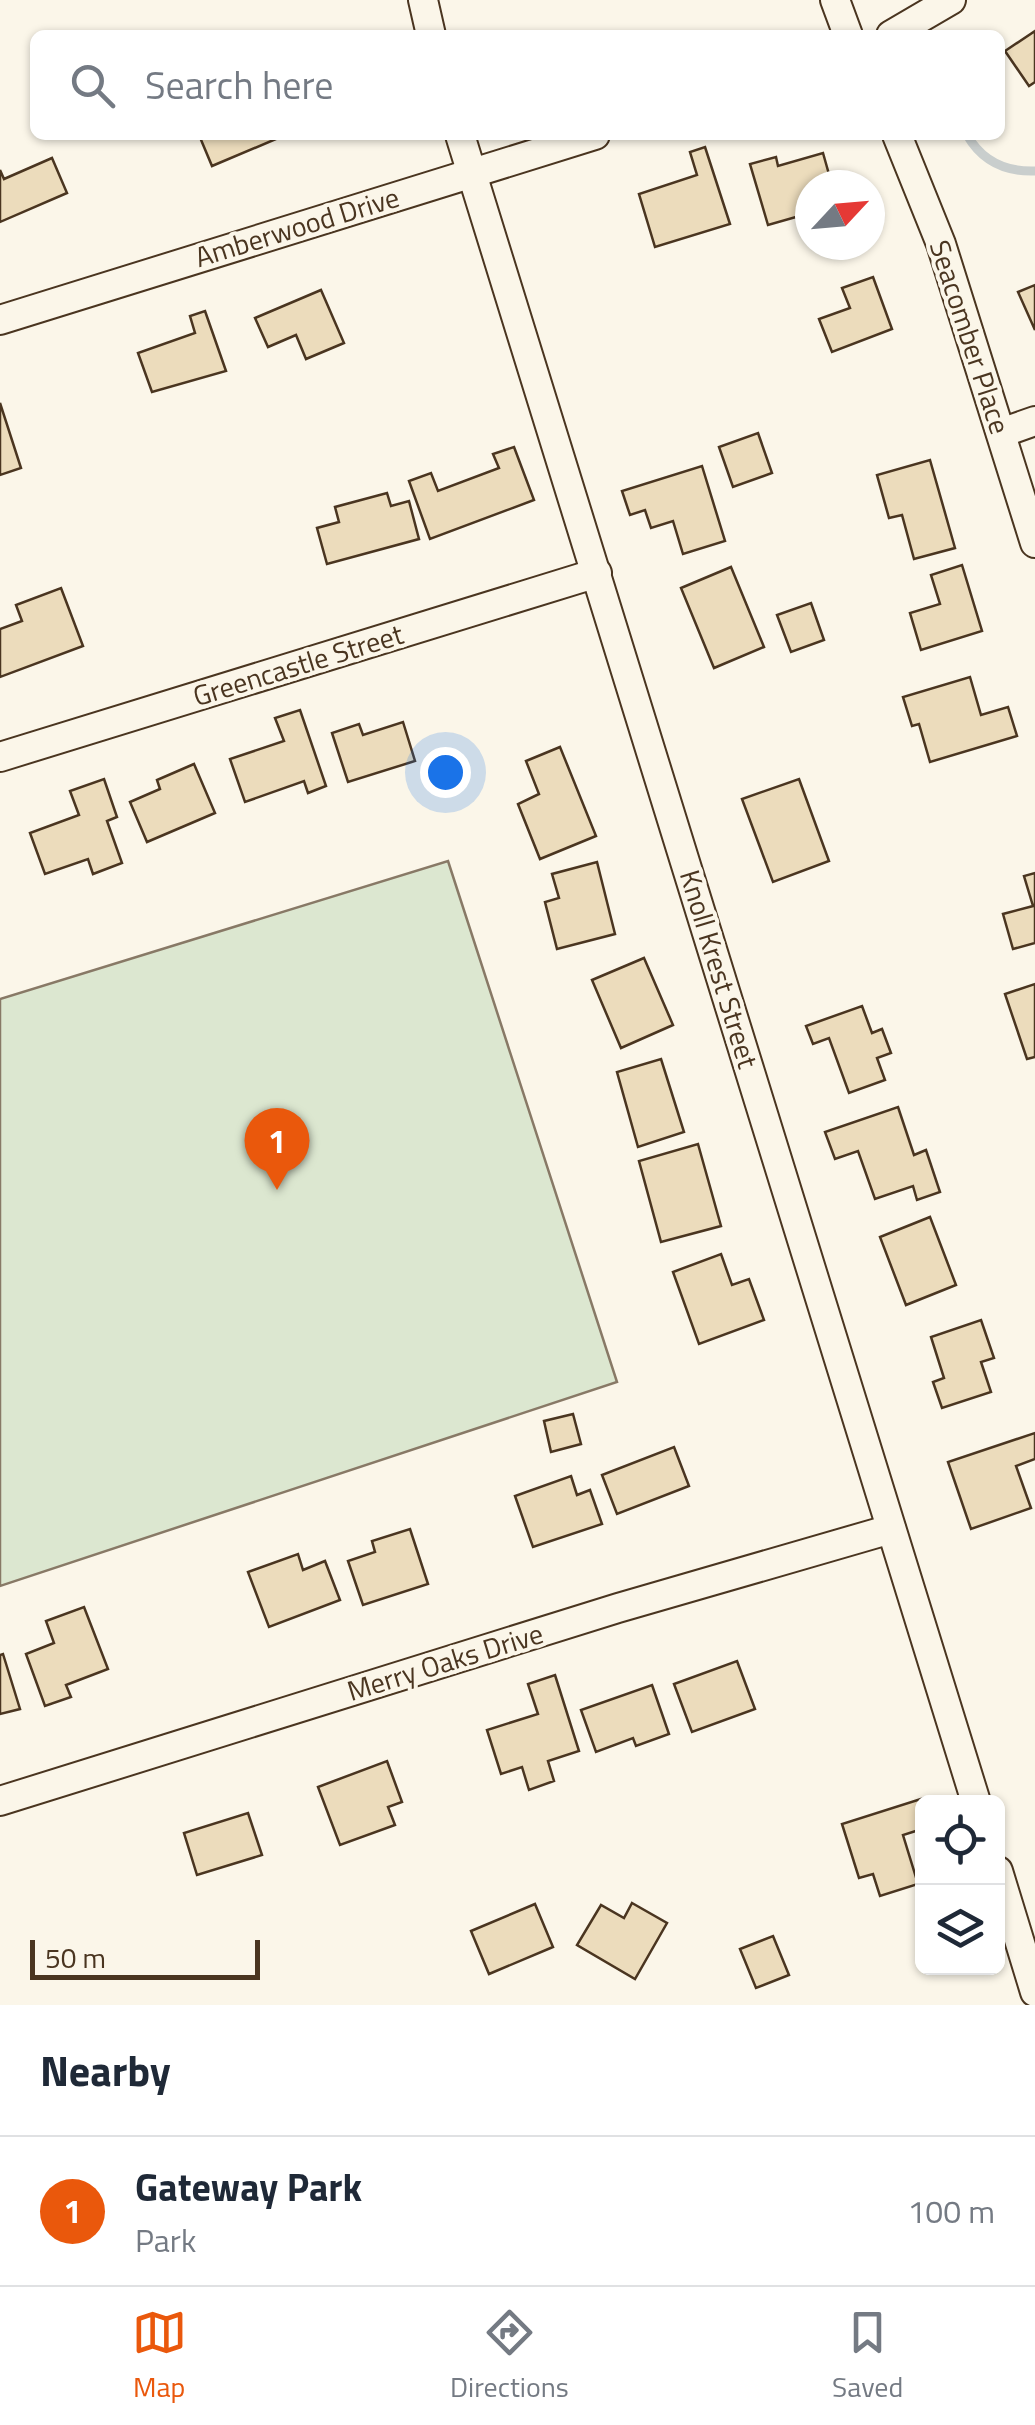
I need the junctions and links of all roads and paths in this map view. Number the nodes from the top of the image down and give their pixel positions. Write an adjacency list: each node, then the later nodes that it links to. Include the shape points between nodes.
1 (423, 0): 4 (street)
2 (836, 0): 5 (street)
3 (952, 0): 6 (street)
4 (430, 30)
5 (846, 30)
6 (900, 30)
7 (462, 140): 10 (street, Knoll Krest Street)
8 (579, 140): 10 (street, Amberwood Drive)
9 (899, 140): 13 (street, Seacomber Place, via 941,244)
10 (472, 173): 11 (street, Amberwood Drive); 15 (street, Knoll Krest Street)
11 (0, 320)
12 (1035, 421): 13 (street)
13 (1001, 433): 14 (street, Seacomber Place)
14 (1035, 543)
15 (597, 573): 16 (street, Greencastle Street); 17 (street, Knoll Krest Street)
16 (0, 757)
17 (891, 1529): 18 (street, Knoll Krest Street); 19 (street, Merry Oaks Drive)
18 (974, 1795)
19 (0, 1800)
20 (1004, 1885): 21 (street)
21 (1027, 1940): 22 (street)
22 (1035, 1992)

